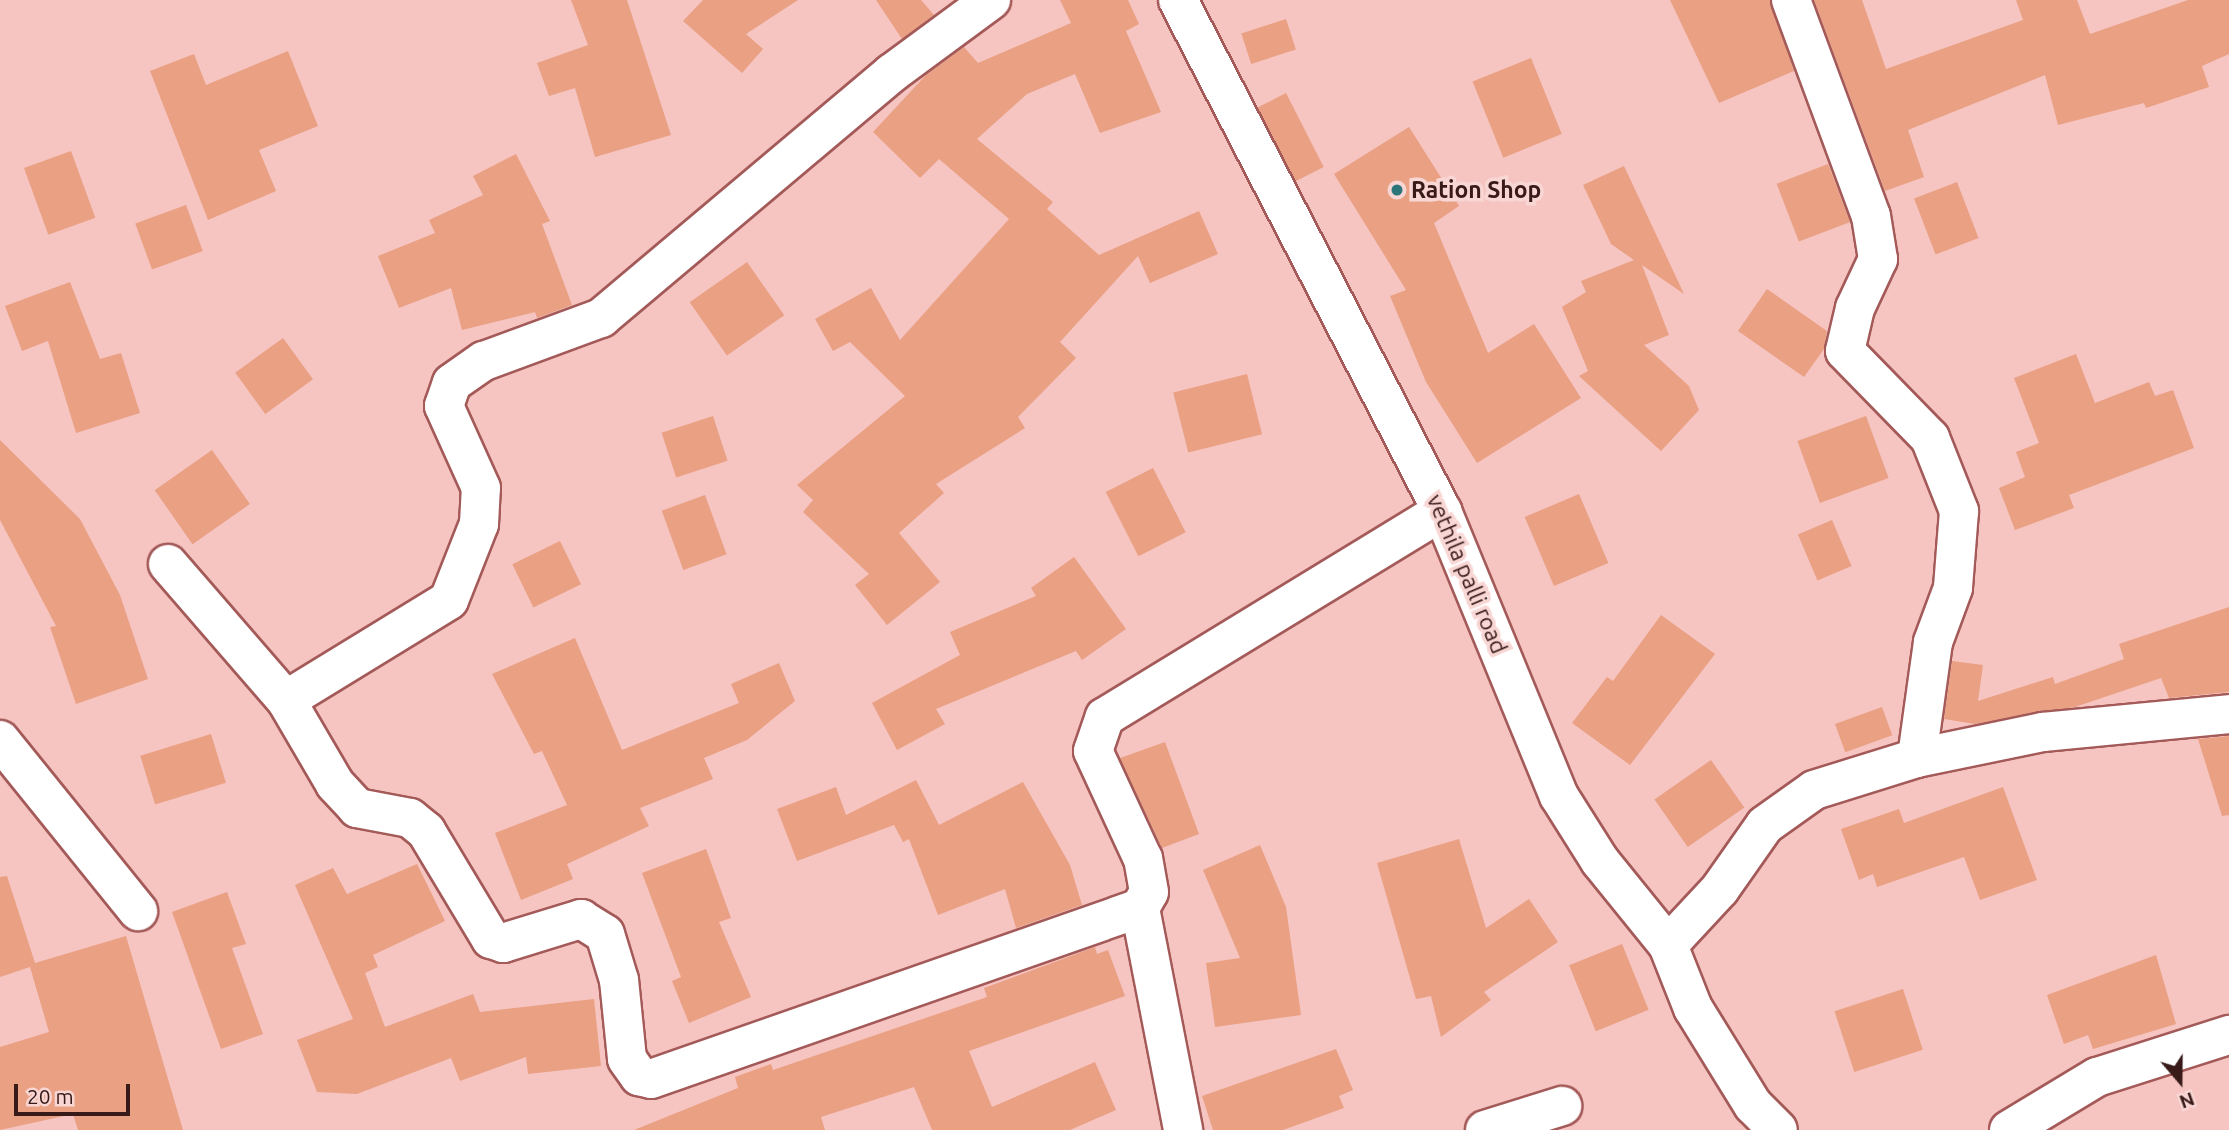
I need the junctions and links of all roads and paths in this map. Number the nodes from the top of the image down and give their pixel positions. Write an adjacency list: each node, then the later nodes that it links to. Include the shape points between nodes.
1 (991, 0): 6 (street, via 892,73 601,318 484,361 452,383 444,405 481,488 479,524 449,600)
2 (1178, 0): 4 (street, vethila palli road)
3 (1791, 0): 9 (street, via 1875,237 1878,259 1855,308 1845,351 1930,438 1959,511 1953,588 1933,642)
4 (1442, 511): 10 (street, via 1105,716 1093,751 1143,859 1149,892); 12 (street, vethila palli road, via 1559,796 1601,861)
5 (168, 564): 6 (street)
6 (286, 700): 10 (street, via 335,784 357,808 410,818 426,831 491,939 503,943 582,919 605,934 618,981 627,1059 639,1076 651,1079 678,1075)
7 (2229, 714): 9 (street, via 2125,720)
8 (0, 740): 11 (street)
9 (1917, 758): 12 (street, via 1814,790 1765,825 1720,889)
10 (1139, 908): 15 (street)
11 (138, 911)
12 (1668, 945): 17 (street, vethila palli road, via 1693,1008 1753,1105)
13 (2229, 1035): 18 (street, via 2097,1077 2050,1099)
14 (1562, 1106): 16 (street)
15 (1183, 1130)
16 (1485, 1130)
17 (1778, 1130)
18 (2009, 1130)

